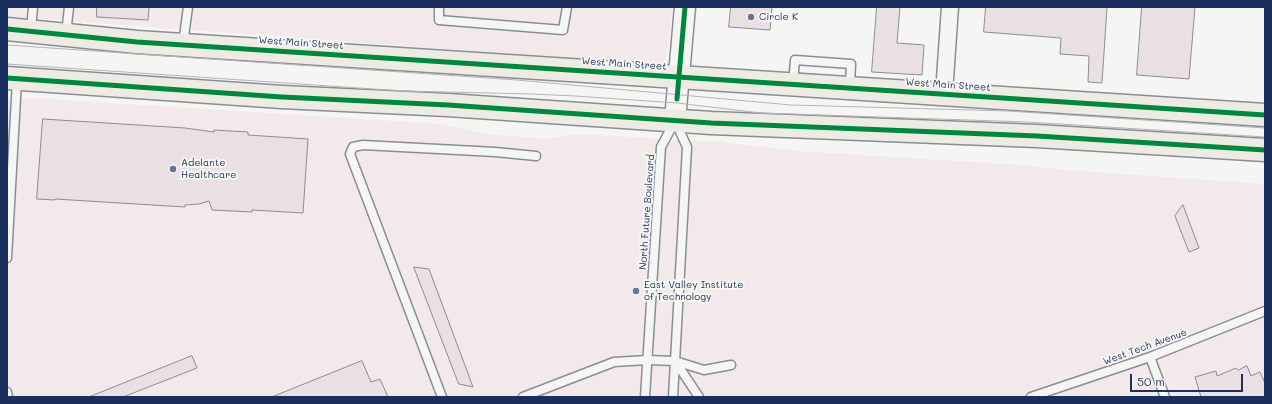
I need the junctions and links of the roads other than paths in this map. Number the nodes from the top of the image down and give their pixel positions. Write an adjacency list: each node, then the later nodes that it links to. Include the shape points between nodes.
1 (33, 7): 9 (lane)
2 (69, 7): 10 (lane)
3 (188, 7): 11 (lane)
4 (439, 7): 5 (lane, via 438,20 563,30)
5 (568, 7)
6 (685, 7): 12 (street)
7 (950, 7): 16 (street)
8 (7, 29): 9 (main road, West Main Street)
9 (31, 31): 10 (main road, West Main Street)
10 (66, 35): 11 (main road, West Main Street)
11 (183, 45): 12 (main road, West Main Street)
12 (679, 77): 14 (main road, West Main Street); 17 (street)
13 (12, 79): 17 (main road, via 448,105); 21 (lane)
14 (793, 84): 15 (main road, West Main Street); 15 (lane, via 795,60 851,64)
15 (850, 88): 16 (main road, West Main Street)
16 (944, 94): 18 (main road, West Main Street)
17 (676, 110): 19 (main road, via 711,123 1037,136); 24 (lane, North Future Boulevard, via 661,147); 25 (lane, via 687,147)
18 (1265, 115)
19 (1265, 150)
20 (536, 156): 29 (lane, via 363,145 354,147 350,154)
21 (7, 258)
22 (1265, 311): 23 (lane, West Tech Avenue)
23 (1150, 358): 34 (lane, West Tech Avenue); 35 (lane)
24 (647, 360): 25 (lane); 30 (lane, via 614,362); 31 (lane, North Future Boulevard)
25 (675, 361): 26 (lane, via 704,370); 32 (lane); 33 (lane)
26 (731, 365)
27 (7, 392): 28 (lane)
28 (8, 397)
29 (442, 397)
30 (523, 397)
31 (645, 397)
32 (673, 397)
33 (699, 397)
34 (1031, 397)
35 (1165, 397)

